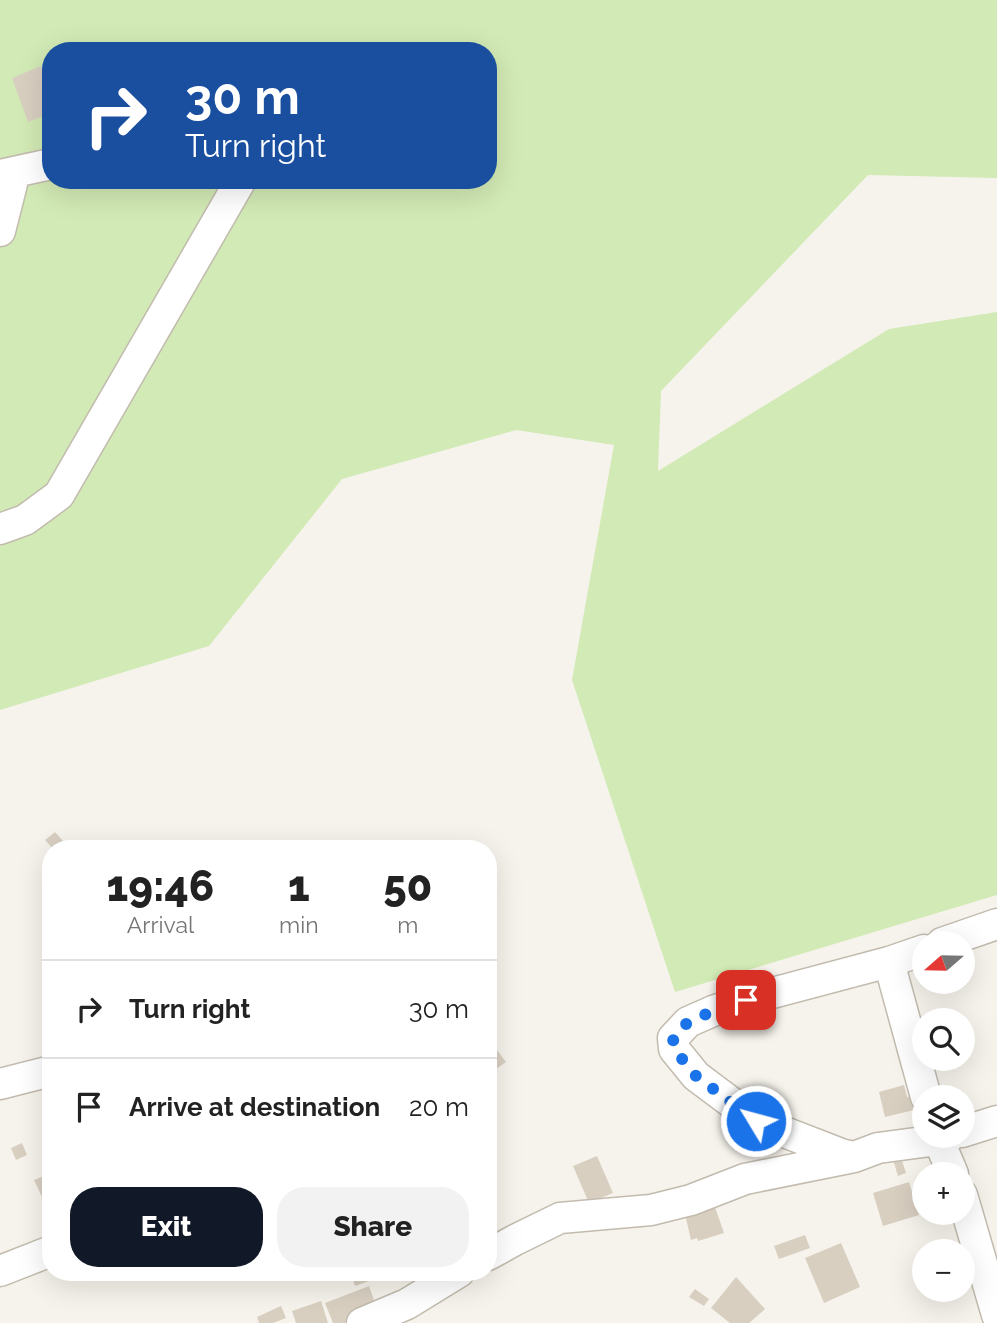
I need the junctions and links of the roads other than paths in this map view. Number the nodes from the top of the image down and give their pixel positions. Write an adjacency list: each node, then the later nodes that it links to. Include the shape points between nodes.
1 (42, 166): 2 (street)
2 (8, 173): 4 (street)
3 (236, 189): 5 (street, via 59,495 25,520)
4 (0, 231)
5 (0, 529)
6 (997, 924): 7 (street)
7 (975, 932)
8 (912, 954): 9 (street)
9 (889, 962): 12 (street); 16 (street, via 713,1011 688,1022 673,1038 674,1049 696,1076 756,1121)
10 (42, 1074): 11 (street)
11 (0, 1084)
12 (923, 1085)
13 (997, 1121): 14 (street)
14 (975, 1128)
15 (912, 1142): 16 (street)
16 (854, 1157): 18 (street, via 745,1179 651,1210 560,1218)
17 (971, 1225): 22 (street)
18 (497, 1250)
19 (42, 1255): 20 (street)
20 (0, 1271)
21 (444, 1281): 23 (street, via 407,1304)
22 (997, 1315)
23 (362, 1323)

